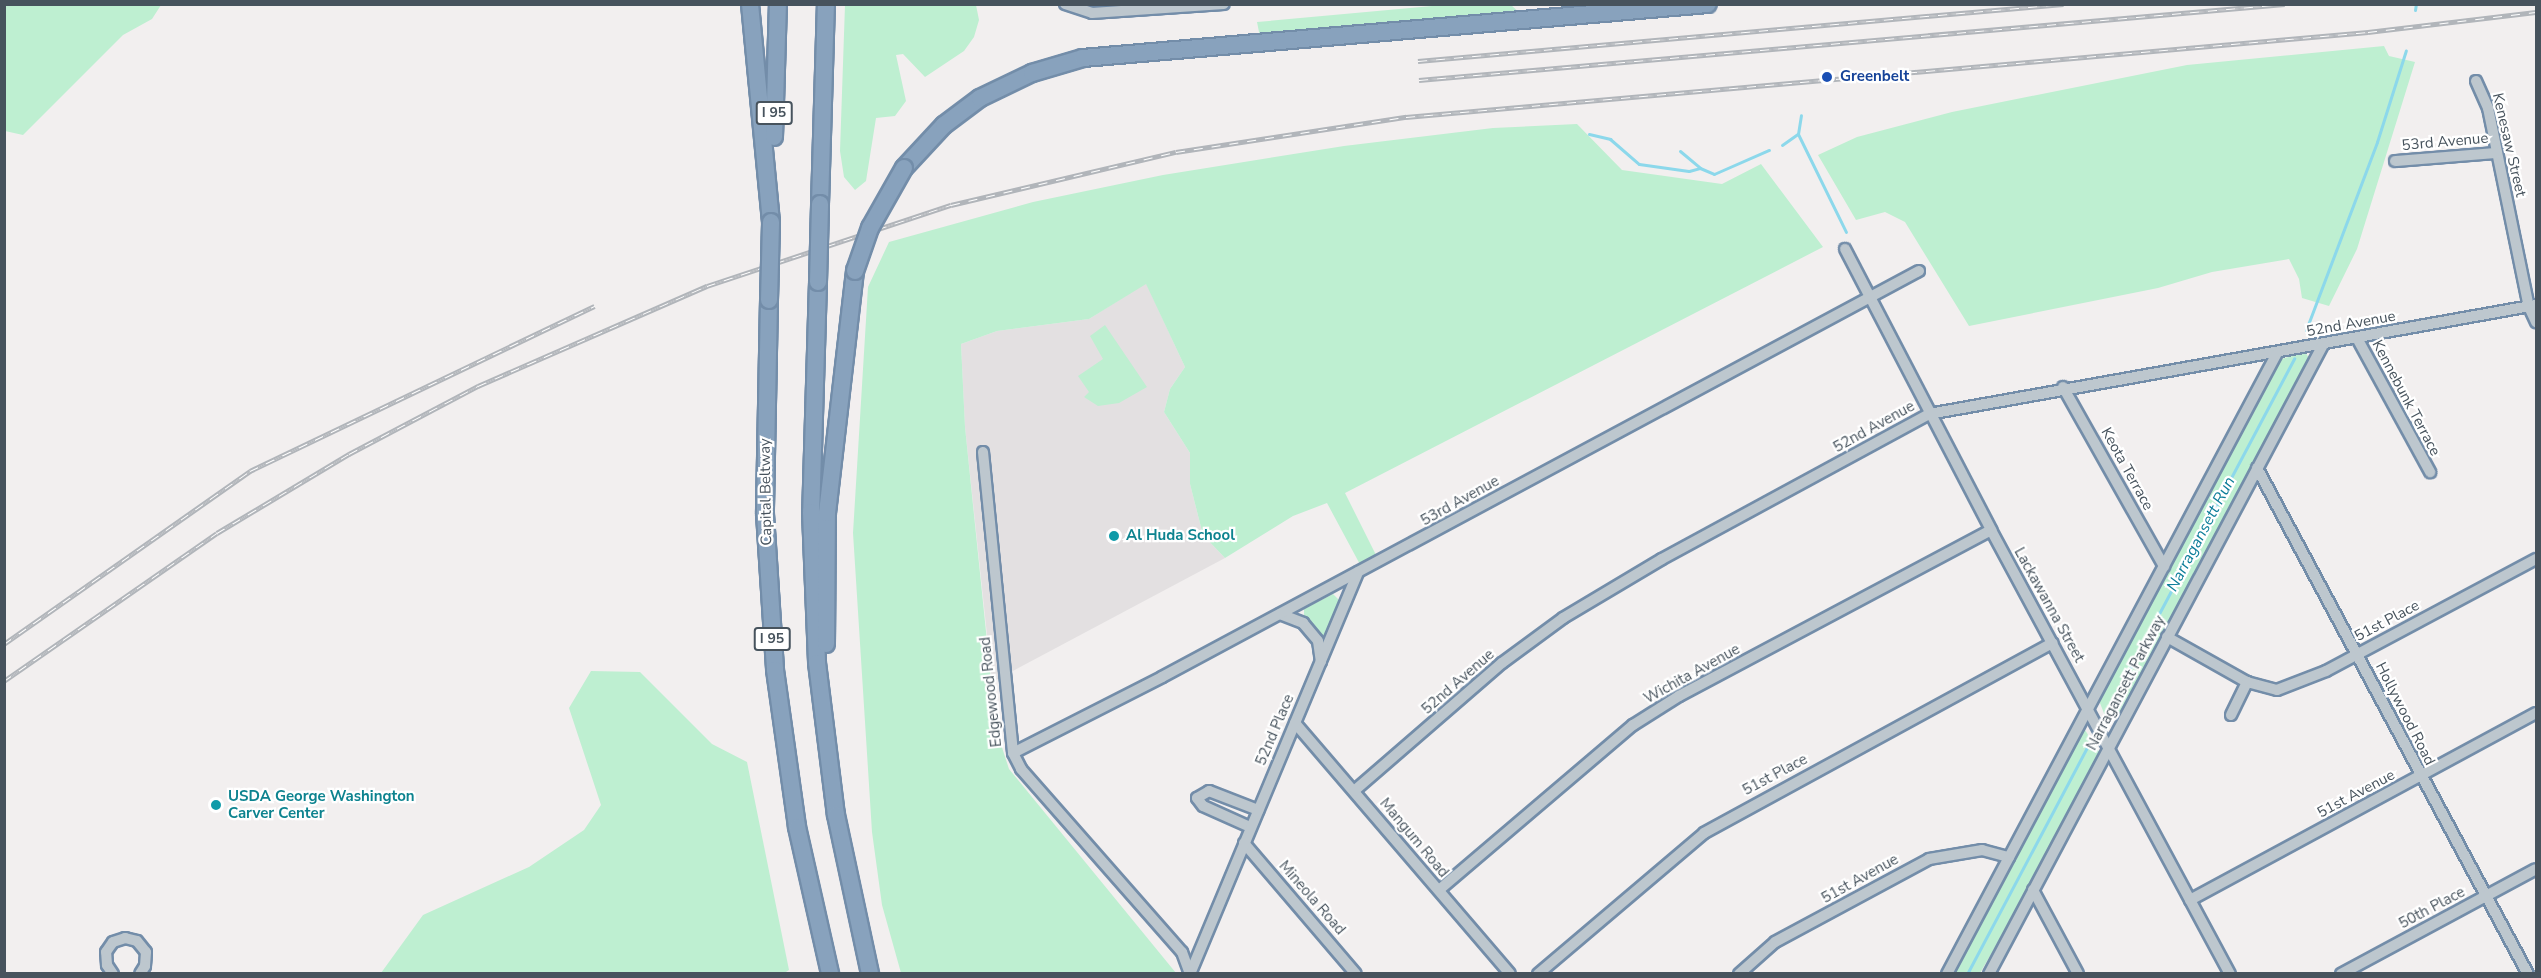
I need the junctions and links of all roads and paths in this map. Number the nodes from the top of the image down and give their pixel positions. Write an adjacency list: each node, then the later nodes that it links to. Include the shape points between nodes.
1 (750, 4): 12 (highway)
2 (778, 4): 12 (highway, Capital Beltway / I 95)
3 (826, 4): 42 (highway, bridge, via 812,585)
4 (1065, 4): 8 (street, via 1081,12)
5 (1089, 4): 8 (street)
6 (1224, 4): 8 (street)
7 (1708, 4): 42 (highway, bridge, via 1083,58 1057,64 980,98 944,125 904,168 870,228 855,271 827,513)
8 (1102, 13)
9 (2476, 81): 10 (street, Kenesaw Street, via 2488,108)
10 (2497, 153): 11 (street, 53rd Avenue); 16 (street, Kenesaw Street)
11 (2395, 161)
12 (771, 222): 56 (highway, Capital Beltway / I 95, bridge, via 765,514 775,670 796,827)
13 (1845, 249): 15 (street, Lackawanna Street)
14 (1919, 271): 15 (street, 53rd Avenue)
15 (1871, 297): 22 (street, Lackawanna Street); 29 (street, 53rd Avenue)
16 (2533, 306): 17 (street, Kenesaw Street); 18 (street, 52nd Avenue)
17 (2536, 322)
18 (2357, 338): 19 (street, 52nd Avenue); 25 (street, Kennebunk Terrace)
19 (2324, 344): 20 (street, 52nd Avenue); 24 (street, Narragansett Parkway)
20 (2277, 353): 21 (street, 52nd Avenue); 28 (street, Narragansett Parkway)
21 (2064, 387): 22 (street, 52nd Avenue); 28 (street, Keota Terrace)
22 (1929, 414): 26 (street, Lackawanna Street); 44 (street, 52nd Avenue, via 1662,559 1563,618 1502,663)
23 (983, 452): 41 (street, Edgewood Road)
24 (2258, 468): 31 (street, Narragansett Parkway); 33 (street, Hollywood Road)
25 (2430, 472)
26 (1991, 530): 32 (street, Lackawanna Street); 50 (street, Wichita Avenue, via 1679,696 1633,725)
27 (2536, 559): 33 (street, 51st Place)
28 (2164, 566): 36 (street, Narragansett Parkway)
29 (1359, 572): 30 (street, 53rd Avenue); 34 (street, 52nd Place)
30 (1280, 614): 34 (street, via 1303,623 1318,641); 41 (street, 53rd Avenue)
31 (2168, 637): 35 (street, 51st Place); 40 (street, Narragansett Parkway)
32 (2053, 643): 36 (street, Lackawanna Street); 61 (street, 51st Place, via 1723,820)
33 (2358, 654): 35 (street, 51st Place, via 2302,683 2277,690); 43 (street, Hollywood Road)
34 (1321, 663): 39 (street, 52nd Place)
35 (2247, 682): 38 (street)
36 (2089, 709): 40 (street, Lackawanna Street); 48 (street, Narragansett Parkway)
37 (2536, 713): 43 (street, 51st Avenue)
38 (2231, 715)
39 (1294, 723): 44 (street, Mangum Road); 45 (street, 52nd Place)
40 (2108, 748): 51 (street, Narragansett Parkway); 53 (street, Lackawanna Street)
41 (1013, 753): 58 (street, Edgewood Road, via 1021,769 1182,952)
42 (829, 762): 57 (highway)
43 (2420, 777): 52 (street, Hollywood Road); 53 (street, 51st Avenue)
44 (1354, 791): 50 (street, Mangum Road)
45 (1258, 810): 46 (street, 52nd Place); 46 (street, via 1209,791 1197,798 1203,806)
46 (1250, 827): 47 (street, 52nd Place)
47 (1244, 843): 58 (street, 52nd Place); 59 (street, Mineola Road)
48 (2009, 857): 62 (street, 51st Avenue, via 1982,850 1929,859 1775,942); 63 (street, Narragansett Parkway)
49 (2536, 869): 52 (street, 50th Place)
50 (1439, 890): 60 (street, Mangum Road)
51 (2033, 890): 64 (street, Narragansett Parkway); 65 (street)
52 (2485, 896): 67 (street, 50th Place); 68 (street, Hollywood Road)
53 (2190, 900): 66 (street, Lackawanna Street)
54 (111, 973): 55 (street, via 106,952 114,942 125,938 137,941 146,952)
55 (140, 974)
56 (830, 974)
57 (870, 974)
58 (1190, 974)
59 (1356, 974)
60 (1510, 974)
61 (1538, 974)
62 (1739, 974)
63 (1947, 974)
64 (1989, 974)
65 (2078, 974)
66 (2230, 974)
67 (2341, 974)
68 (2528, 974)

